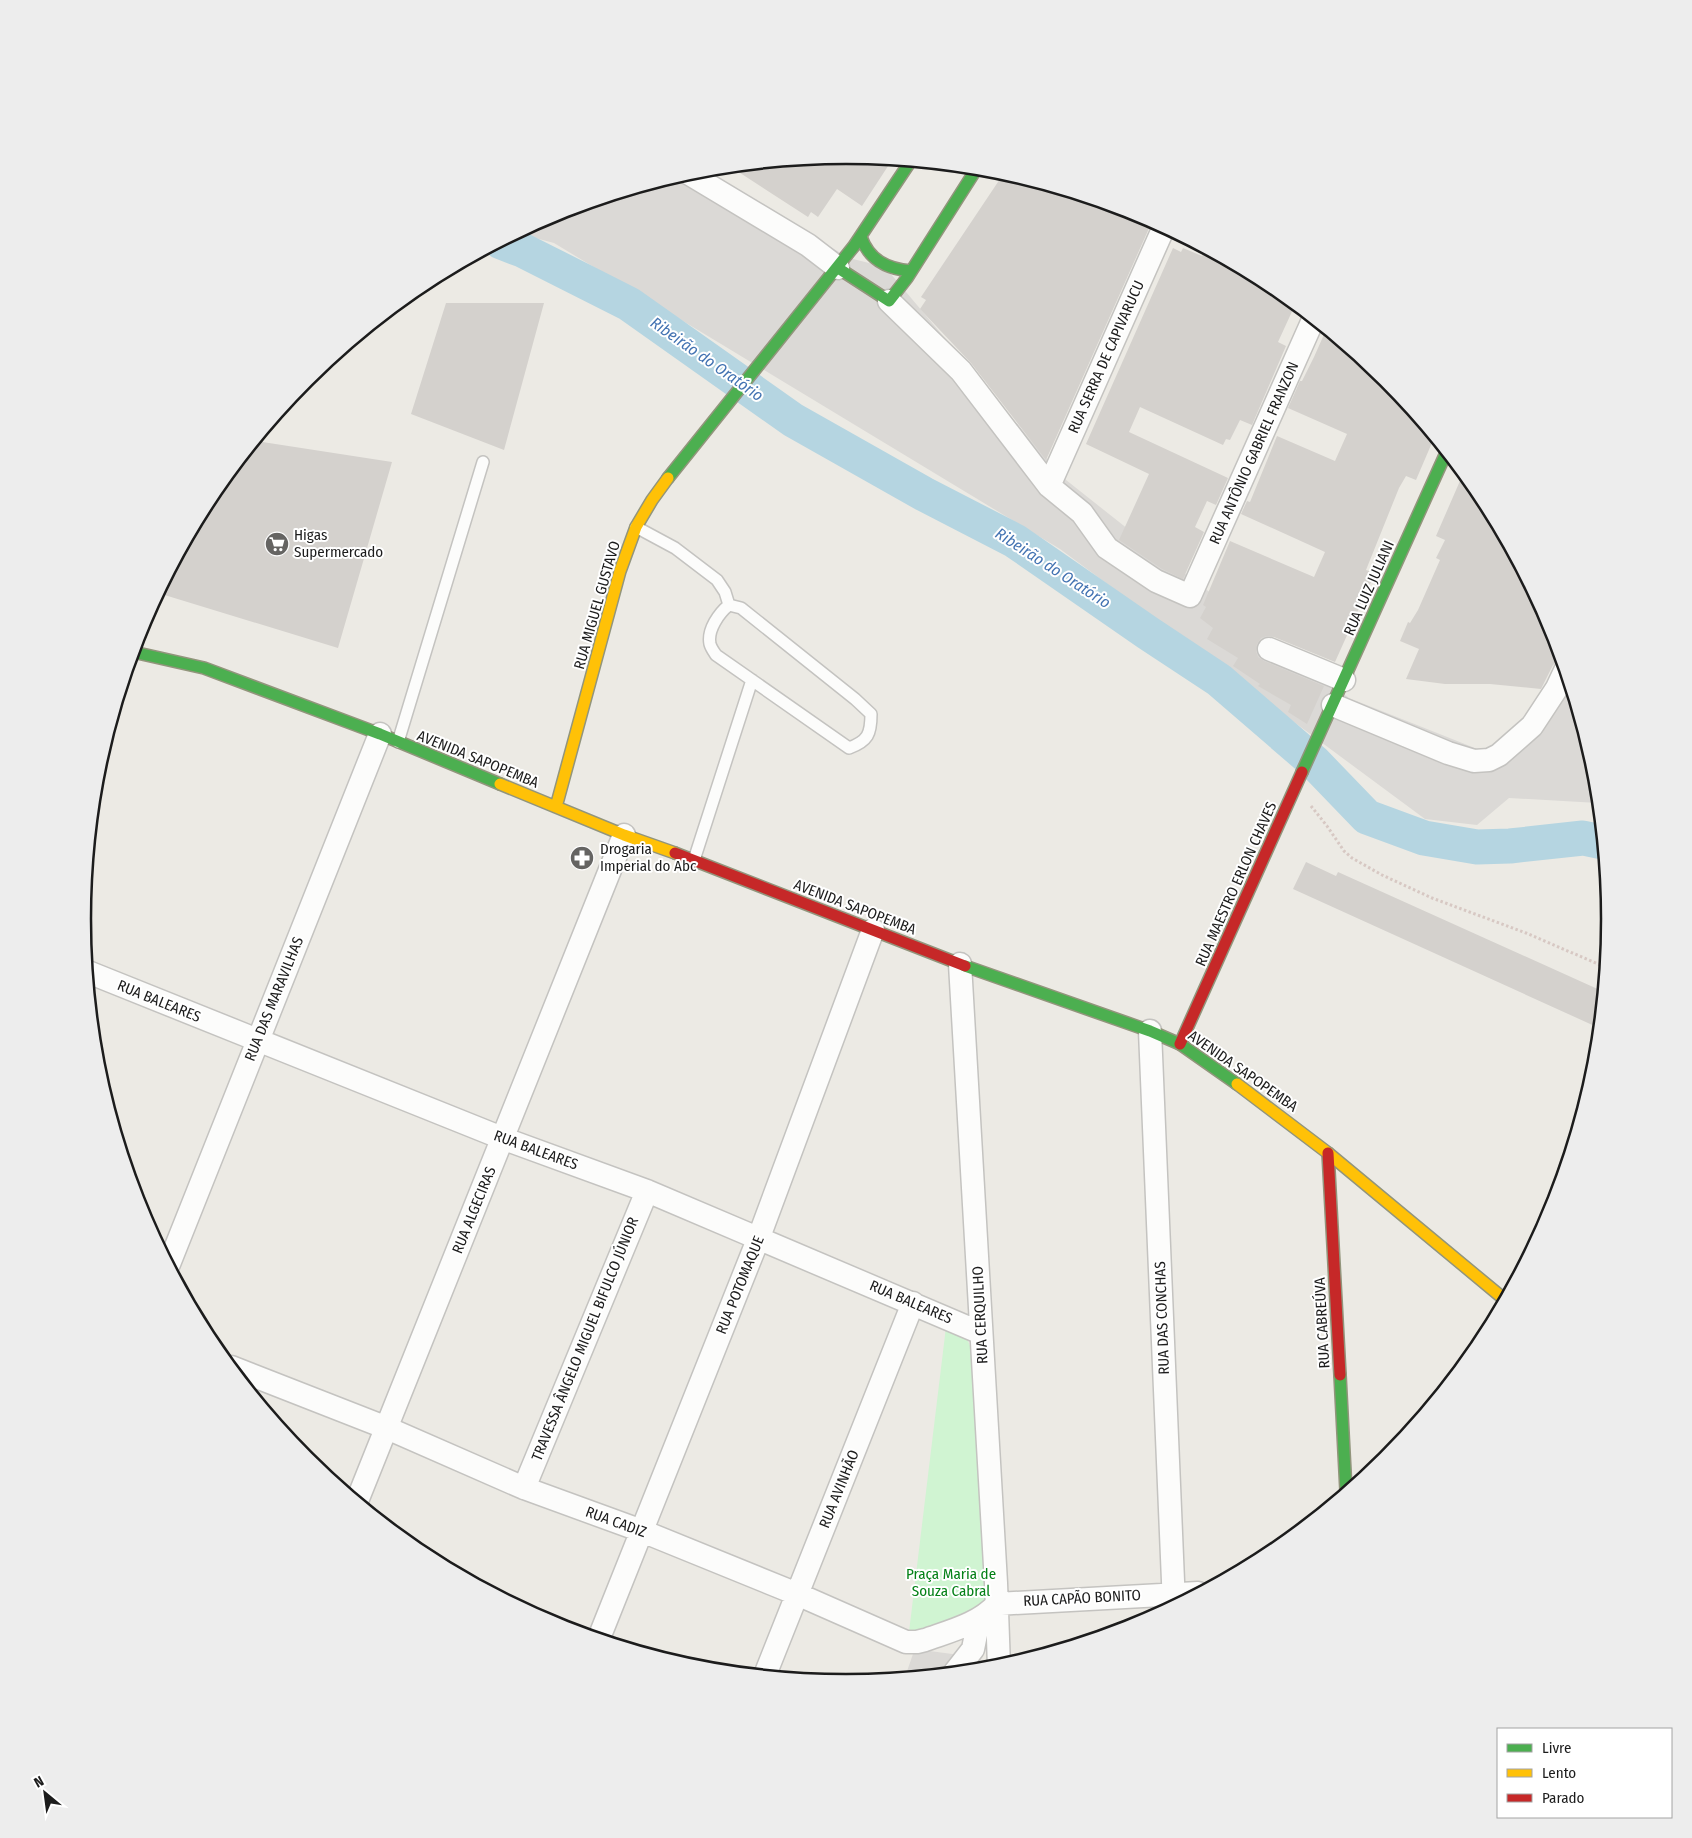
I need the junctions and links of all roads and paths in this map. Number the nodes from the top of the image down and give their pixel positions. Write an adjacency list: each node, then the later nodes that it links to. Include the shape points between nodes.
1 (907, 167): 5 (street, RUA MIGUEL GUSTAVO)
2 (972, 176): 7 (street)
3 (698, 179): 6 (street)
4 (1161, 234): 12 (street, RUA SERRA DE CAPIVARUCU)
5 (861, 237): 6 (street, RUA MIGUEL GUSTAVO); 7 (street, via 866,251 873,258 898,271)
6 (838, 268): 8 (street); 13 (street, RUA MIGUEL GUSTAVO, via 683,458)
7 (911, 271): 8 (street)
8 (889, 301): 12 (street, via 961,371)
9 (1311, 325): 12 (street, RUA ANTÔNIO GABRIEL FRANZON, via 1192,591 1156,581 1110,551 1082,513)
10 (1444, 458): 19 (street, RUA LUIZ JULIANI)
11 (483, 462): 22 (lane)
12 (1049, 486)
13 (636, 527): 14 (lane, via 675,548 717,580); 24 (street, RUA MIGUEL GUSTAVO, via 620,571)
14 (729, 605): 18 (lane, via 721,611 712,628 709,643 716,655); 18 (lane, via 741,608 855,699 871,714 871,730 861,744 849,748)
15 (1269, 649): 19 (street)
16 (140, 654): 22 (street, AVENIDA SAPOPEMBA, via 204,668)
17 (1562, 678): 20 (street, via 1532,726 1499,755 1481,762 1466,760)
18 (752, 680): 26 (lane)
19 (1344, 680): 20 (street, RUA LUIZ JULIANI)
20 (1333, 705): 21 (street, RUA LUIZ JULIANI)
21 (1319, 736): 23 (street, RUA MAESTRO ERLON CHAVES)
22 (389, 738): 24 (street, AVENIDA SAPOPEMBA); 32 (street, RUA DAS MARAVILHAS)
23 (1297, 784): 29 (path, via 1344,852 1352,858 1432,898); 33 (street, RUA MAESTRO ERLON CHAVES)
24 (556, 807): 25 (street, AVENIDA SAPOPEMBA)
25 (624, 835): 26 (street, AVENIDA SAPOPEMBA); 34 (street, RUA ALGECIRAS)
26 (694, 860): 27 (street, AVENIDA SAPOPEMBA)
27 (873, 930): 28 (street, AVENIDA SAPOPEMBA); 37 (street, RUA POTOMAQUE)
28 (960, 964): 31 (street, AVENIDA SAPOPEMBA); 41 (street, RUA CERQUILHO)
29 (1599, 964)
30 (94, 974): 32 (street, RUA BALEARES)
31 (1150, 1031): 33 (street, AVENIDA SAPOPEMBA); 49 (street, RUA DAS CONCHAS)
32 (258, 1040): 34 (street, RUA BALEARES); 38 (street, RUA DAS MARAVILHAS)
33 (1180, 1044): 35 (street, AVENIDA SAPOPEMBA, via 1259,1099)
34 (502, 1138): 36 (street, RUA BALEARES); 43 (street, RUA ALGECIRAS)
35 (1328, 1153): 39 (street, AVENIDA SAPOPEMBA); 44 (street, RUA CABREÚVA)
36 (647, 1191): 37 (street, RUA BALEARES); 45 (street, TRAVESSA ÂNGELO MIGUEL BIFULCO JÚNIOR)
37 (759, 1237): 40 (street, RUA BALEARES); 47 (street, RUA POTOMAQUE)
38 (172, 1258)
39 (1500, 1296)
40 (913, 1304): 41 (street, RUA BALEARES); 48 (street, RUA AVINHÃO)
41 (981, 1333): 50 (street, RUA CERQUILHO)
42 (242, 1371): 43 (street, RUA CADIZ)
43 (387, 1428): 45 (street, RUA CADIZ); 46 (street, RUA ALGECIRAS)
44 (1346, 1484)
45 (524, 1488): 47 (street, RUA CADIZ)
46 (360, 1496)
47 (642, 1531): 48 (street, RUA CADIZ); 52 (street, RUA POTOMAQUE)
48 (797, 1594): 51 (street, RUA CADIZ, via 906,1642 925,1640); 55 (street, RUA AVINHÃO)
49 (1174, 1599): 50 (street, RUA CAPÃO BONITO)
50 (997, 1604): 51 (street, RUA CADIZ); 53 (street, RUA CERQUILHO)
51 (979, 1618): 54 (street, via 973,1649)
52 (600, 1633)
53 (999, 1658)
54 (961, 1664)
55 (767, 1669)

